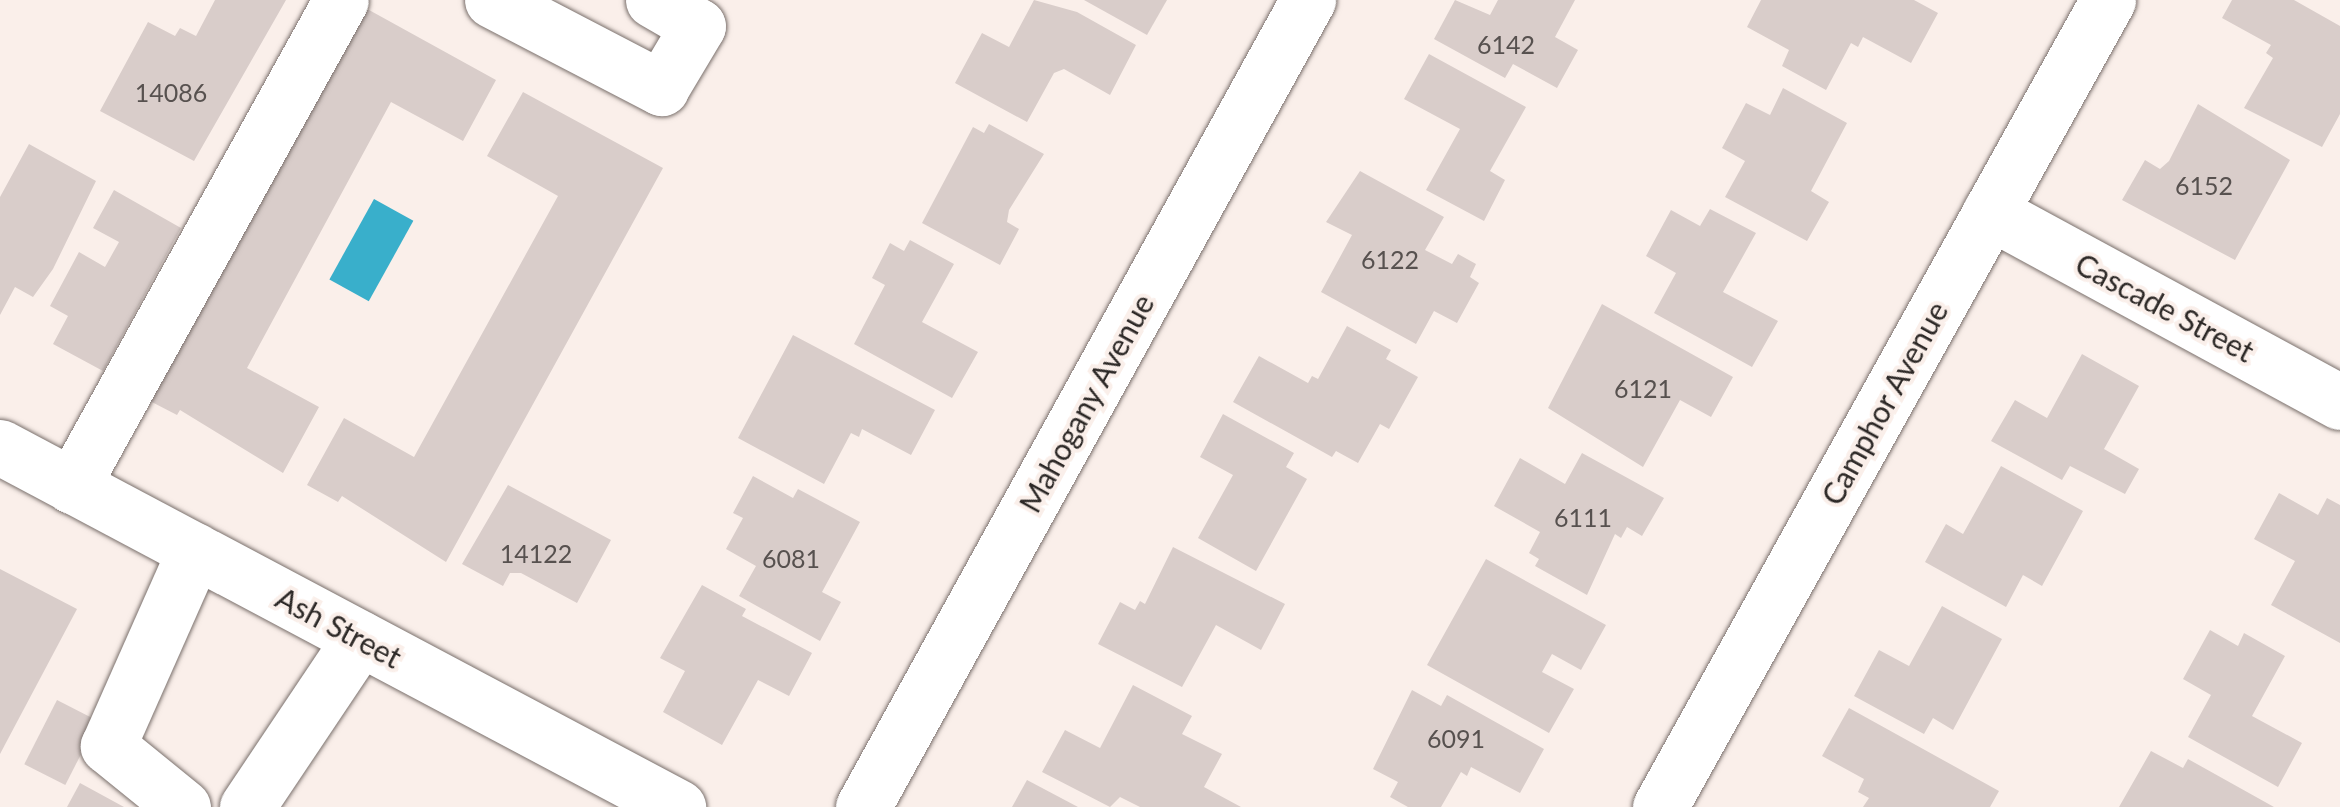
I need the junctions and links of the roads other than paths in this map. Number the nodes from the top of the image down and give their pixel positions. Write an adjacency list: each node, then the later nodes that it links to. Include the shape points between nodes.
1 (341, 0): 9 (street)
2 (492, 0): 3 (street, via 661,88 698,26)
3 (653, 0)
4 (1308, 0): 15 (street, Mahogany Avenue)
5 (2108, 0): 6 (street, Camphor Avenue)
6 (1990, 212): 7 (street, Cascade Street); 16 (street, Camphor Avenue)
7 (2340, 402)
8 (6, 464): 9 (street, Ash Street)
9 (72, 486): 10 (street, Ash Street)
10 (195, 550): 11 (street, Ash Street); 12 (street, via 108,746)
11 (360, 638): 13 (street); 14 (street, Ash Street)
12 (183, 807)
13 (247, 807)
14 (678, 807)
15 (864, 807)
16 (1660, 807)

